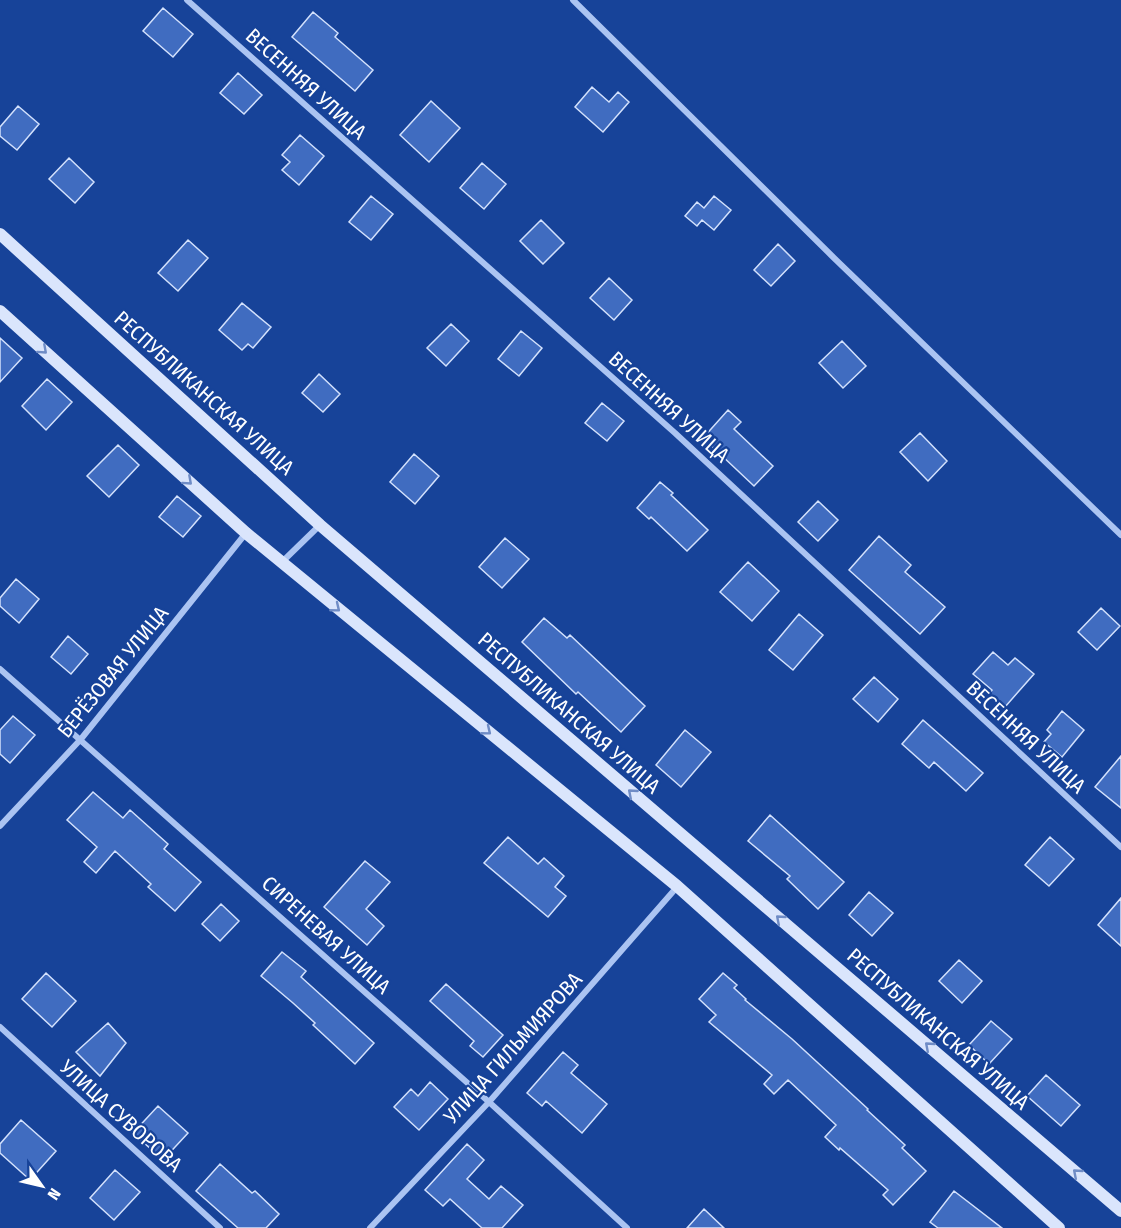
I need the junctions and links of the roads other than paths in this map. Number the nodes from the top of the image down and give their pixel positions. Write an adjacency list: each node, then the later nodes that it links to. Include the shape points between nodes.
1 (187, 0): 12 (street, ВЕСЕННЯЯ УЛИЦА, via 675,433)
2 (573, 0): 7 (street)
3 (0, 234): 5 (street, РЕСПУБЛИКАНСКАЯ УЛИЦА)
4 (0, 311): 6 (street, one-way to 6)
5 (320, 525): 8 (street); 16 (street, РЕСПУБЛИКАНСКАЯ УЛИЦА, one-way to 5)
6 (246, 533): 8 (street); 10 (street, БЕРЁЗОВАЯ УЛИЦА)
7 (1121, 535)
8 (282, 563): 13 (street, one-way to 13)
9 (0, 669): 10 (street, СИРЕНЕВАЯ УЛИЦА)
10 (81, 739): 11 (street, БЕРЁЗОВАЯ УЛИЦА); 15 (street, СИРЕНЕВАЯ УЛИЦА)
11 (0, 826)
12 (1121, 848)
13 (677, 886): 15 (street, УЛИЦА ГИЛЬМИЯРОВА); 20 (street)
14 (0, 1027): 17 (street, УЛИЦА СУВОРОВА)
15 (489, 1102): 18 (street, УЛИЦА ГИЛЬМИЯРОВА); 19 (street, СИРЕНЕВАЯ УЛИЦА)
16 (1121, 1211)
17 (220, 1228)
18 (370, 1228)
19 (627, 1228)
20 (1059, 1228)

